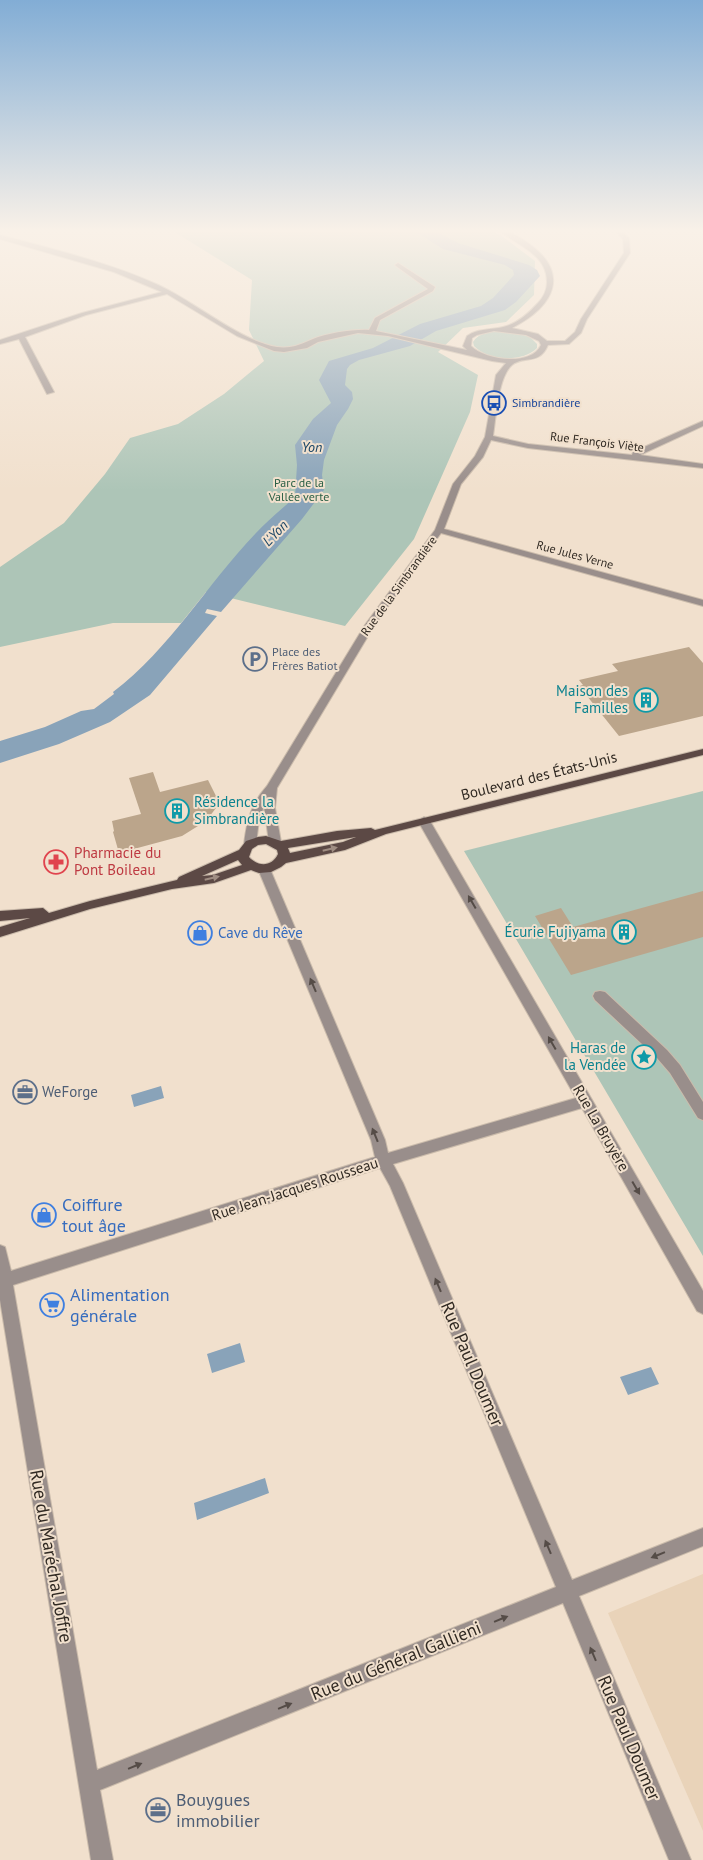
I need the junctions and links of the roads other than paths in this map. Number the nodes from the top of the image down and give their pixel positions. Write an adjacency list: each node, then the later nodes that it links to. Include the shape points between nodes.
1 (73, 318): 10 (street)
2 (210, 318): 8 (street, via 260,344 284,350 346,333)
3 (379, 318): 8 (street)
4 (526, 318): 7 (street)
5 (530, 318): 9 (street, via 529,326)
6 (585, 318): 14 (street, via 578,333 567,343)
7 (505, 329): 9 (street); 11 (street, via 484,331)
8 (372, 332): 13 (street)
9 (533, 334): 14 (street)
10 (21, 336): 12 (street); 19 (street)
11 (461, 339): 13 (street); 15 (street)
12 (0, 342)
13 (430, 343): 15 (street)
14 (543, 343): 17 (street, via 541,352)
15 (475, 354): 16 (street)
16 (485, 358): 17 (street); 18 (street)
17 (516, 360): 18 (street)
18 (500, 375): 21 (street, Rue de la Simbrandière)
19 (50, 392)
20 (703, 423): 22 (street, via 636,454)
21 (489, 437): 22 (street, Rue François Viète, via 528,446); 24 (street, Rue de la Simbrandière, via 479,457 457,484)
22 (636, 458): 23 (street, Rue François Viète)
23 (703, 466)
24 (439, 530): 25 (street, Rue Jules Verne); 27 (street, Rue de la Simbrandière, via 370,624)
25 (703, 603)
26 (703, 752): 28 (main road, Boulevard des États-Unis)
27 (272, 788): 30 (street, Rue de la Simbrandière, via 268,808); 31 (street, Rue de la Simbrandière, via 258,802)
28 (424, 821): 29 (main road, Boulevard des États-Unis); 39 (street, Rue La Bruyère, one-way to 28)
29 (383, 831): 30 (main road, Boulevard des États-Unis); 32 (main road, Boulevard des États-Unis, one-way to 29, via 345,846)
30 (277, 843): 31 (main road, via 262,840); 32 (main road, via 284,852)
31 (247, 848): 33 (main road, via 244,860); 34 (main road)
32 (282, 859): 33 (main road, via 273,867)
33 (257, 867): 34 (main road, one-way to 33, via 214,879); 41 (street, Rue Paul Doumer, one-way to 33, via 378,1140)
34 (172, 885): 35 (main road)
35 (90, 905): 36 (main road, via 46,913); 37 (main road)
36 (0, 916)
37 (0, 932)
38 (600, 996): 40 (street, via 675,1069)
39 (586, 1101): 41 (street, Rue Jean-Jacques Rousseau); 44 (street, Rue La Bruyère, one-way to 44)
40 (703, 1114)
41 (383, 1161): 43 (street, Rue Jean-Jacques Rousseau); 46 (street, Rue Paul Doumer, one-way to 41, via 400,1192)
42 (0, 1252): 43 (street, Rue du Maréchal Joffre)
43 (2, 1281): 47 (street, Rue du Maréchal Joffre)
44 (703, 1306)
45 (703, 1536): 46 (street, Rue du Général Gallieni, one-way to 46)
46 (567, 1592): 47 (street, Rue du Général Gallieni, one-way to 46); 49 (street, Rue Paul Doumer, one-way to 46)
47 (90, 1784): 48 (street, Rue du Maréchal Joffre)
48 (102, 1860)
49 (680, 1860)

